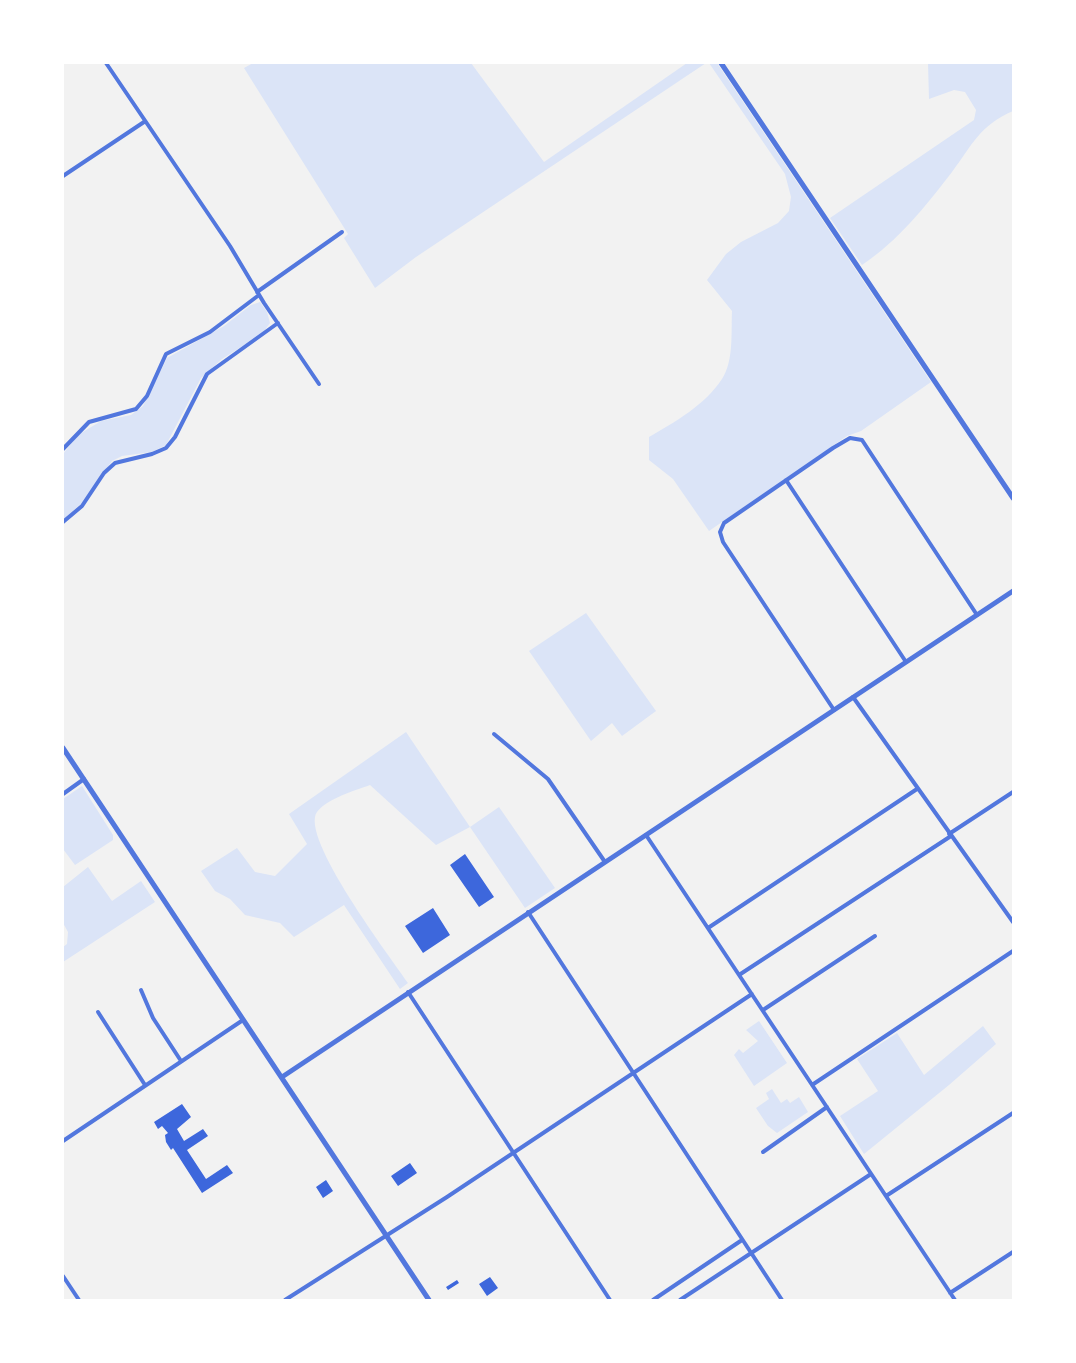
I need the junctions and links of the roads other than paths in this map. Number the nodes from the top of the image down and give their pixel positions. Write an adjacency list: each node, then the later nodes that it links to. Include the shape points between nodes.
1 (106, 63): 3 (street)
2 (721, 63): 11 (street)
3 (144, 122): 4 (street); 6 (street, via 213,220)
4 (63, 176)
5 (342, 231): 6 (street)
6 (258, 293): 7 (street); 9 (street, via 210,332 166,354 147,396 136,409 89,422)
7 (278, 323): 8 (street); 12 (street, via 207,374 166,448 115,463 82,506)
8 (319, 384)
9 (63, 449)
10 (786, 480): 14 (street, via 850,438 857,438); 15 (street); 17 (street, via 720,529 723,542)
11 (1013, 498)
12 (63, 522)
13 (1012, 593): 14 (street)
14 (977, 615): 15 (street)
15 (906, 662): 16 (street)
16 (853, 697): 17 (street); 21 (street)
17 (834, 710): 24 (street)
18 (494, 734): 26 (street, via 548,779)
19 (63, 748): 20 (street)
20 (84, 779): 23 (street); 38 (street)
21 (917, 789): 25 (street); 29 (street)
22 (1013, 792): 25 (street)
23 (63, 794)
24 (646, 835): 26 (street); 29 (street)
25 (950, 835): 28 (street); 32 (street)
26 (605, 862): 27 (street)
27 (528, 912): 34 (street); 40 (street)
28 (1013, 922)
29 (708, 928): 32 (street)
30 (875, 936): 36 (street)
31 (1013, 951): 43 (street)
32 (739, 975): 35 (street)
33 (141, 990): 39 (street, via 153,1018)
34 (408, 991): 41 (street); 47 (street)
35 (752, 994): 36 (street); 40 (street)
36 (763, 1010): 43 (street)
37 (98, 1012): 42 (street)
38 (244, 1020): 39 (street); 41 (street)
39 (182, 1061): 42 (street)
40 (633, 1074): 47 (street); 52 (street)
41 (282, 1077): 51 (street)
42 (145, 1085): 46 (street)
43 (812, 1085): 44 (street)
44 (827, 1107): 48 (street); 49 (street)
45 (1013, 1113): 50 (street)
46 (63, 1141)
47 (513, 1152): 51 (street); 60 (street)
48 (763, 1152)
49 (871, 1173): 50 (street); 54 (street)
50 (886, 1196): 56 (street)
51 (386, 1235): 58 (street); 59 (street)
52 (742, 1240): 54 (street); 61 (street)
53 (1013, 1252): 56 (street)
54 (751, 1253): 62 (street); 63 (street)
55 (63, 1276): 57 (street)
56 (952, 1296): 64 (street)
57 (79, 1300)
58 (285, 1300)
59 (429, 1300)
60 (610, 1300)
61 (653, 1300)
62 (680, 1300)
63 (782, 1300)
64 (946, 1300)

